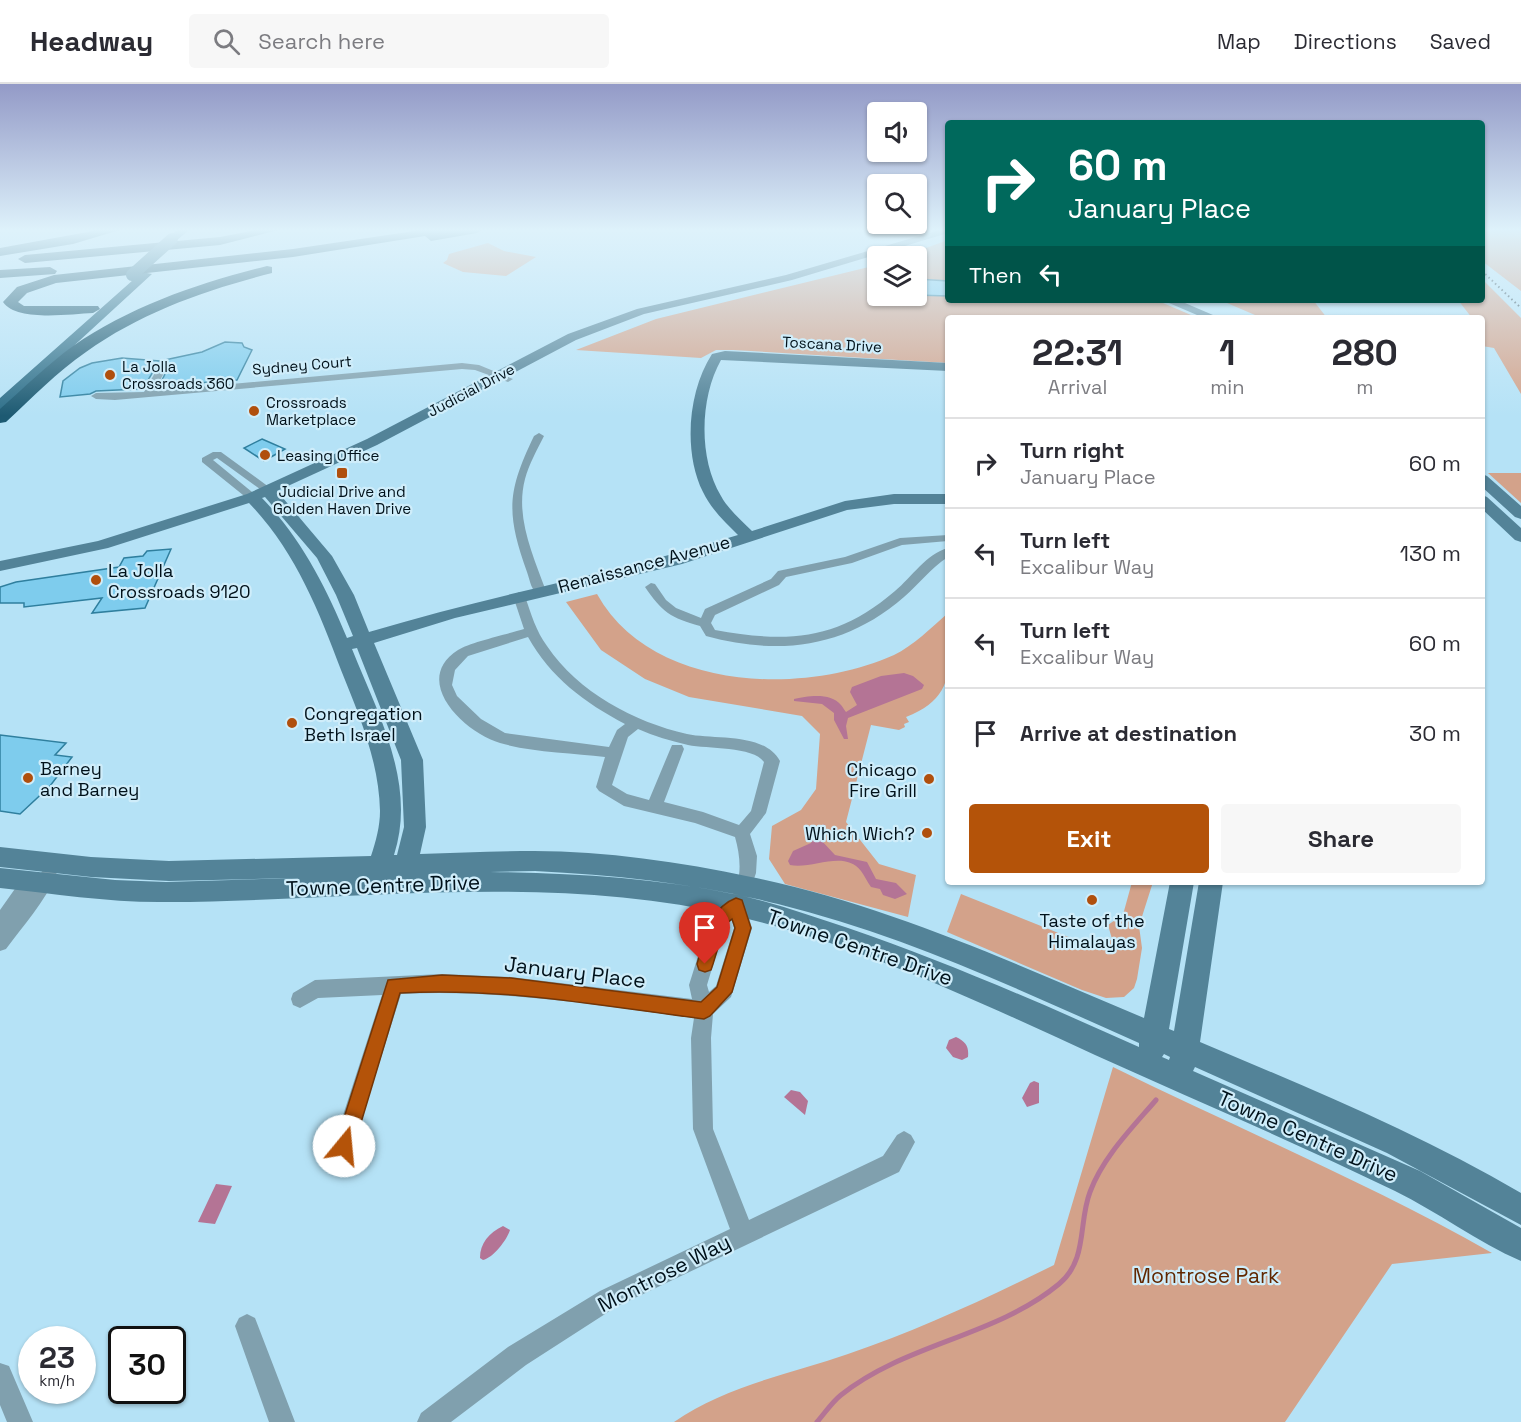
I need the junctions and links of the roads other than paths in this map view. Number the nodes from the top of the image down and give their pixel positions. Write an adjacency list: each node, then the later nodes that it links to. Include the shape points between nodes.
1 (22, 291): 11 (highway, via 10,302 14,308)
2 (116, 291): 11 (main road, bridge)
3 (123, 291): 11 (main road)
4 (202, 291): 7 (highway)
5 (727, 291): 16 (street, Judicial Drive, via 641,311 572,337)
6 (748, 291): 16 (street, Judicial Drive, via 650,315)
7 (171, 302): 11 (highway); 21 (highway, via 81,348)
8 (1177, 303): 12 (street)
9 (1195, 303): 13 (street)
10 (0, 314): 11 (highway, via 41,318)
11 (94, 314): 17 (main road); 20 (main road)
12 (1215, 315)
13 (1216, 315)
14 (945, 368): 28 (street, Toscana Drive, via 725,355 714,358 698,408 704,472 724,512)
15 (159, 374): 18 (street)
16 (504, 377): 18 (street, Sydney Court, via 462,366); 24 (street, Judicial Drive)
17 (0, 392)
18 (147, 394): 19 (street, Sydney Court)
19 (96, 396)
20 (0, 406)
21 (0, 418)
22 (539, 436): 35 (street, via 518,483 517,500 521,531)
23 (1485, 482): 27 (street)
24 (264, 497): 24 (street, via 218,454 206,460); 32 (street, Judicial Drive, via 102,545); 33 (street, Judicial Drive, via 102,554); 39 (street, via 324,556); 40 (street, via 325,602)
25 (945, 498): 28 (street, Renaissance Avenue, via 854,505)
26 (1485, 503): 29 (street)
27 (1521, 514)
28 (748, 536): 35 (street, Renaissance Avenue, via 676,560)
29 (1521, 537)
30 (945, 538): 37 (street, via 900,542 848,560 782,574 775,582 710,612)
31 (945, 553): 37 (street, via 873,616 826,639 782,642 731,637 711,633)
32 (0, 566)
33 (0, 576)
34 (651, 587): 37 (street, via 673,611)
35 (540, 591): 36 (street, Renaissance Avenue)
36 (519, 596): 38 (street); 39 (street, Renaissance Avenue)
37 (705, 624)
38 (532, 631): 41 (street, via 568,681); 43 (street, via 463,653 448,669 445,685 451,699 476,723 502,738)
39 (364, 639): 40 (street, Renaissance Avenue); 47 (street, via 412,760 415,827)
40 (342, 646): 49 (street, via 388,770 392,814)
41 (636, 723): 43 (street, via 622,734); 45 (street, via 684,739 766,753 772,761 759,813)
42 (677, 749): 44 (street)
43 (614, 753): 44 (street, via 604,787 632,804)
44 (654, 807): 45 (street, via 717,822)
45 (742, 833): 53 (street, via 749,856)
46 (0, 857): 48 (street, Towne Centre Drive)
47 (403, 874): 49 (street, Towne Centre Drive); 53 (street, Towne Centre Drive, via 469,882 560,882)
48 (44, 875): 49 (street, Towne Centre Drive, via 115,890 166,892); 50 (street, Towne Centre Drive); 54 (street); 55 (street)
49 (376, 875)
50 (0, 878)
51 (1181, 885): 59 (street)
52 (1211, 885): 60 (street)
53 (740, 896): 58 (street, via 743,928 724,992); 58 (street, via 718,921 698,986); 59 (street, Towne Centre Drive, via 856,916 932,943); 61 (street, Towne Centre Drive, via 808,926 904,959)
54 (0, 924)
55 (0, 943)
56 (394, 985): 57 (street, January Place, via 315,989); 58 (street, January Place, via 511,986); 64 (street)
57 (300, 999)
58 (704, 1011): 66 (street, via 703,1129)
59 (1154, 1036): 60 (street, Towne Centre Drive); 61 (street)
60 (1184, 1050): 62 (street); 65 (street, Towne Centre Drive, via 1394,1142)
61 (1149, 1064): 62 (street, Towne Centre Drive)
62 (1180, 1078): 67 (street, Towne Centre Drive, via 1409,1182)
63 (904, 1142): 66 (street, Montrose Way, via 891,1164)
64 (344, 1146)
65 (1521, 1210)
66 (743, 1234): 72 (street, Montrose Way, via 608,1299 517,1356)
67 (1521, 1245)
68 (247, 1326): 71 (street)
69 (0, 1375): 70 (street)
70 (20, 1422)
71 (282, 1422)
72 (430, 1422)

